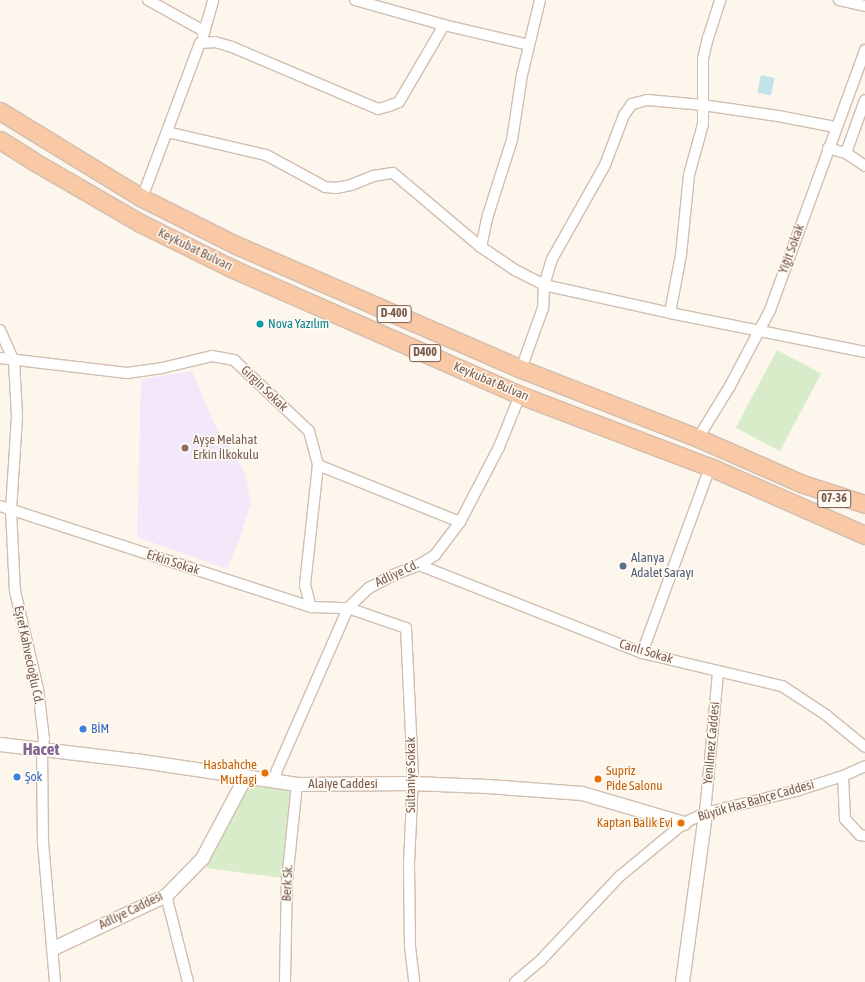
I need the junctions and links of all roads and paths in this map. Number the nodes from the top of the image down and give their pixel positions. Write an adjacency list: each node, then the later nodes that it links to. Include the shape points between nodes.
1 (148, 0): 9 (street)
2 (213, 0): 9 (street)
3 (355, 0): 8 (street)
4 (540, 0): 11 (street)
5 (720, 0): 14 (street, via 703,59)
6 (839, 0): 7 (street)
7 (865, 6)
8 (444, 25): 10 (street, via 399,102 378,109 232,47 215,42); 11 (street)
9 (204, 31): 10 (street)
10 (200, 43): 17 (street)
11 (529, 46): 23 (street, via 512,140 488,215)
12 (865, 50): 16 (street, Yiğit Sokak)
13 (865, 100): 20 (street)
14 (703, 105): 16 (street, via 778,116); 24 (street, via 647,100 639,101 627,109 605,165 552,259); 25 (street, via 703,124 689,175 681,255)
15 (0, 111): 22 (highway, Keykubat Bulvarı / D-400)
16 (835, 128): 19 (street, Yiğit Sokak)
17 (168, 132): 22 (street); 23 (street, via 266,156 325,187 351,185 373,176 392,173)
18 (0, 140): 32 (highway, Keykubat Bulvarı / D400, via 147,226 233,269)
19 (828, 148): 20 (street); 27 (street, Yiğit Sokak, via 770,310)
20 (846, 153): 21 (street)
21 (865, 166)
22 (142, 198): 31 (highway, Keykubat Bulvarı / D-400, via 236,245)
23 (482, 247): 24 (street, via 515,270)
24 (544, 285): 25 (street); 31 (street, via 543,308)
25 (670, 313): 27 (street)
26 (0, 330): 30 (street, Eşref Kahvecioğlu Cd.)
27 (760, 331): 28 (street); 33 (street, Yiğit Sokak)
28 (865, 352)
29 (0, 358): 30 (street, Girgin Sokak)
30 (14, 360): 34 (street, Girgin Sokak, via 127,373 212,356 234,360 308,431); 39 (street, Eşref Kahvecioğlu Cd., via 17,417)
31 (521, 369): 33 (highway, Keykubat Bulvarı / D-400)
32 (520, 395): 35 (highway, Keykubat Bulvarı / D400); 41 (street, Adliye Cd., via 499,446)
33 (698, 438): 36 (highway, Keykubat Bulvarı / D-400)
34 (318, 465): 41 (street); 44 (street, Girgin Sokak, via 305,585)
35 (710, 467): 42 (highway, Keykubat Bulvarı / D400); 46 (street)
36 (803, 484): 37 (highway); 40 (highway, 07-36)
37 (865, 504)
38 (0, 506): 39 (street, Erkin Sokak)
39 (11, 510): 44 (street, Erkin Sokak); 50 (street, Eşref Kahvecioğlu Cd., via 15,591 38,689 44,739)
40 (865, 513)
41 (460, 522): 43 (street, Adliye Cd., via 435,555)
42 (863, 533)
43 (419, 565): 45 (street, Adliye Cd., via 368,588); 46 (street, Canlı Sokak)
44 (311, 607): 45 (street, Erkin Sokak)
45 (348, 608): 54 (street, Adliye Cd.); 55 (street, Sultaniye Sokak, via 406,628)
46 (642, 654): 47 (street, Canlı Sokak)
47 (718, 672): 49 (street, Canlı Sokak, via 782,686 826,715); 57 (street, Yenilmez Caddesi)
48 (0, 744): 50 (street, Alaiye Caddesi)
49 (865, 747)
50 (42, 750): 53 (street, Alaiye Caddesi, via 135,760); 61 (street, Eşref Kahvecioğlu Cd., via 43,842)
51 (865, 766): 52 (street, Büyük Has Bahçe Caddesi)
52 (843, 776): 57 (street, Büyük Has Bahçe Caddesi, via 799,790); 59 (street, via 845,819 860,835)
53 (245, 777): 54 (street, Alaiye Caddesi); 60 (street, Adliye Caddesi, via 202,858)
54 (274, 781): 56 (street, Alaiye Caddesi)
55 (412, 783): 56 (street, Alaiye Caddesi); 58 (street, Alaiye Caddesi, via 582,793); 65 (street, Sultaniye Sokak, via 409,864 410,947)
56 (297, 784): 64 (street, Berk Sk., via 287,881)
57 (705, 813): 58 (street, Büyük Has Bahçe Caddesi); 67 (street)
58 (684, 823): 66 (street, Büyük Has Bahçe Caddesi, via 620,876 542,960)
59 (865, 836)
60 (166, 895): 61 (street, Adliye Caddesi); 63 (street)
61 (53, 948): 62 (street, Eşref Kahvecioğlu Cd.)
62 (55, 982)
63 (188, 982)
64 (285, 982)
65 (414, 982)
66 (515, 982)
67 (682, 982)

